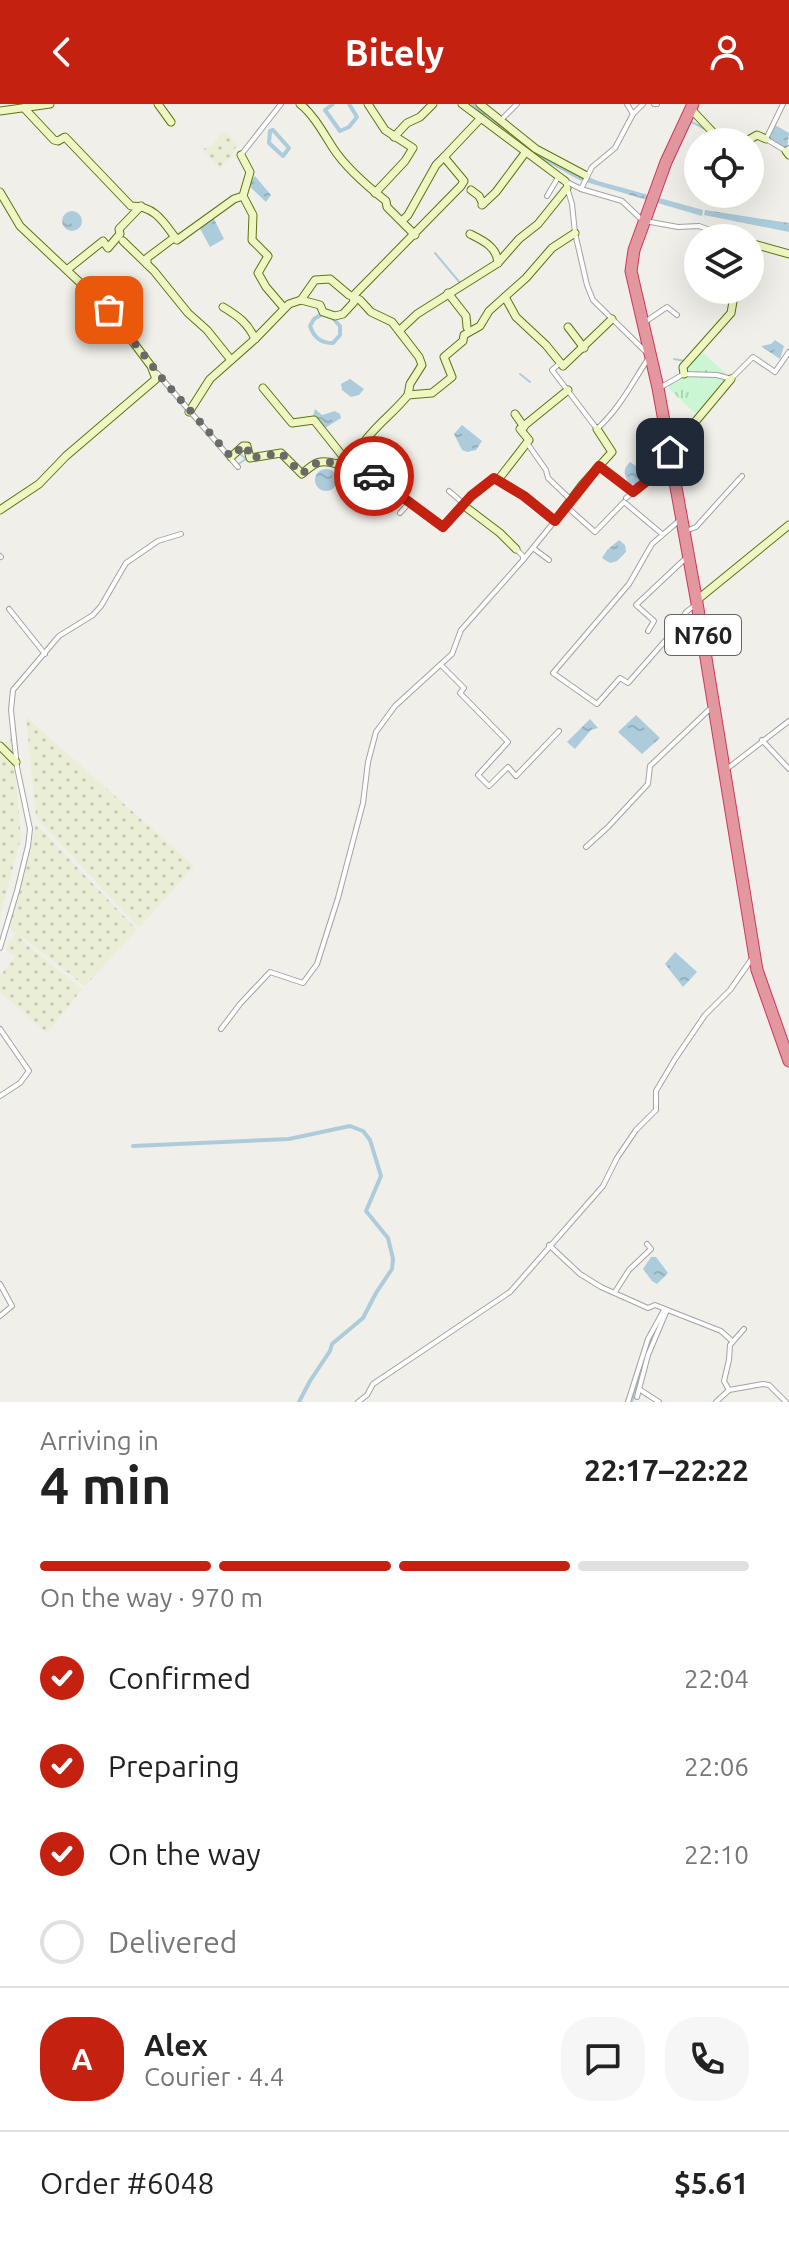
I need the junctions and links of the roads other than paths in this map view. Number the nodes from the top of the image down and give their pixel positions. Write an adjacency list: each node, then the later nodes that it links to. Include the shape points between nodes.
1 (50, 104): 15 (street)
2 (158, 104): 19 (street)
3 (281, 104): 27 (street)
4 (300, 104): 33 (street)
5 (368, 104): 22 (street)
6 (433, 104): 22 (street)
7 (462, 104): 17 (street)
8 (480, 104): 18 (street)
9 (517, 104): 18 (street)
10 (627, 104): 16 (street)
11 (783, 104): 23 (street)
12 (643, 105): 16 (street)
13 (689, 106): 20 (street); 37 (highway, N760, via 669,170)
14 (7, 108): 15 (street)
15 (24, 108): 36 (street, via 54,140 65,137 131,206)
16 (633, 114): 28 (street, via 615,148)
17 (480, 119): 21 (street); 26 (street)
18 (501, 121): 21 (street); 28 (street, via 536,149)
19 (171, 122)
20 (707, 128)
21 (493, 129): 25 (street)
22 (394, 137): 33 (street, via 412,150)
23 (766, 139): 24 (street)
24 (788, 151)
25 (525, 153): 29 (street); 31 (street, via 482,205)
26 (446, 154): 38 (street); 42 (street, via 464,181)
27 (241, 155): 34 (street, via 250,172)
28 (585, 175): 30 (street)
29 (564, 182): 30 (street); 35 (street); 40 (street); 47 (street, via 538,224)
30 (581, 187): 37 (street, via 622,201)
31 (471, 190)
32 (0, 192): 49 (street, via 16,222)
33 (375, 193): 38 (street)
34 (243, 196): 43 (street, via 184,238); 56 (street, via 253,215 252,240 268,256 258,273)
35 (547, 196)
36 (141, 206): 43 (street, via 157,214); 49 (street, via 108,248 103,241)
37 (646, 218): 39 (street); 59 (highway, N760, via 631,271)
38 (402, 221): 42 (street)
39 (684, 227)
40 (575, 233): 52 (street, via 552,248); 58 (street, via 593,300)
41 (470, 234): 47 (street, via 494,249)
42 (415, 235): 51 (street)
43 (175, 237): 48 (street, via 154,251)
44 (123, 241): 48 (street)
45 (764, 247): 46 (street)
46 (789, 254)
47 (498, 263): 50 (street)
48 (147, 264): 67 (street)
49 (68, 269): 69 (street, via 109,310)
50 (448, 293): 60 (street); 61 (street, via 466,316)
51 (353, 296): 53 (street, via 330,279 315,280); 53 (street, via 348,310 335,316); 60 (street)
52 (505, 297): 68 (street, via 516,317); 75 (street, via 444,357 452,377 432,393)
53 (301, 300): 56 (street)
54 (731, 304): 70 (street, via 731,313 683,367)
55 (223, 307): 63 (street, via 242,319)
56 (284, 308): 63 (street)
57 (677, 315): 59 (street, via 667,307)
58 (612, 319): 64 (street); 66 (street)
59 (643, 323): 66 (highway, N760)
60 (399, 326): 75 (street, via 422,365)
61 (467, 327)
62 (568, 327): 64 (street)
63 (255, 339): 67 (street)
64 (584, 348): 68 (street, via 563,366)
65 (789, 352): 71 (street, via 775,372 753,357)
66 (649, 356): 73 (highway, N760); 79 (street, via 631,389)
67 (231, 360): 76 (street, via 210,379)
68 (560, 363): 74 (street, via 552,370)
69 (151, 366): 76 (street); 94 (street, via 156,379 39,484)
70 (684, 374): 71 (street); 73 (street)
71 (731, 379): 81 (street)
72 (263, 388): 83 (street, via 292,423 314,420)
73 (658, 388): 81 (highway, N760)
74 (568, 390): 78 (street); 79 (street)
75 (408, 395): 83 (street)
76 (189, 412): 82 (street)
77 (515, 414): 78 (street)
78 (524, 427): 80 (street, via 520,429)
79 (597, 429): 84 (street, via 612,452)
80 (526, 443): 87 (street); 92 (street)
81 (670, 452): 89 (street, via 661,456 662,469); 96 (highway, N760)
82 (231, 457): 83 (street, via 243,446 250,458 281,453 302,474 324,460); 85 (street)
83 (349, 461): 91 (street)
84 (599, 466): 89 (street); 92 (street)
85 (238, 467)
86 (742, 476): 99 (street, via 696,527)
87 (498, 480): 93 (street); 97 (street)
88 (449, 491): 93 (street)
89 (631, 493): 90 (street)
90 (626, 498)
91 (411, 501): 93 (street, via 443,527); 95 (street)
92 (569, 503): 97 (street); 101 (street, via 595,532 624,502)
93 (463, 505): 103 (street)
94 (0, 510)
95 (400, 513)
96 (682, 518): 99 (highway, N760); 101 (street)
97 (555, 521): 102 (street)
98 (789, 525): 107 (street)
99 (684, 532): 104 (highway, N760)
100 (181, 534): 110 (street, via 158,541 126,563 93,615 59,636)
101 (662, 534): 107 (street, via 629,584 553,673 597,704 620,678 628,683)
102 (533, 548): 105 (street); 106 (street)
103 (516, 549): 105 (street)
104 (689, 556): 107 (highway, N760); 109 (street, via 636,605 654,621)
105 (523, 560): 111 (street, via 469,617 454,651)
106 (549, 560)
107 (697, 602): 112 (highway, N760)
108 (9, 609): 110 (street)
109 (648, 631)
110 (45, 654): 117 (street, via 13,690)
111 (441, 665): 114 (street, via 464,688 460,693 508,742 478,775 489,786 508,767 516,776); 124 (street, via 395,706 376,732 363,803 317,964 303,983 270,972)
112 (715, 705): 119 (highway, N760); 120 (street, via 650,766 648,784)
113 (789, 721): 115 (street)
114 (559, 731)
115 (762, 740): 118 (street); 119 (street)
116 (0, 746): 117 (street)
117 (16, 762): 121 (street, via 28,817 28,846)
118 (789, 769)
119 (726, 770): 122 (highway, N760)
120 (586, 847)
121 (0, 948)
122 (755, 956): 125 (highway, N760); 128 (street, via 675,1059 656,1091 656,1110 636,1130 603,1186)
123 (0, 1029): 126 (street, via 29,1071)
124 (221, 1029)
125 (789, 1061)
126 (0, 1096)
127 (647, 1244): 130 (street, via 651,1249)
128 (549, 1245): 130 (street, via 580,1274); 138 (street, via 510,1292 383,1377)
129 (0, 1284): 132 (street, via 12,1306)
130 (615, 1292): 131 (street, via 648,1308)
131 (666, 1310): 134 (street, via 721,1331); 135 (street); 139 (street, via 648,1339)
132 (0, 1316)
133 (744, 1329): 134 (street)
134 (732, 1341): 136 (street, via 724,1381)
135 (639, 1389): 137 (street); 140 (street)
136 (729, 1390): 141 (street); 142 (street, via 769,1385)
137 (637, 1397)
138 (358, 1402)
139 (628, 1402)
140 (659, 1402)
141 (716, 1402)
142 (786, 1402)

